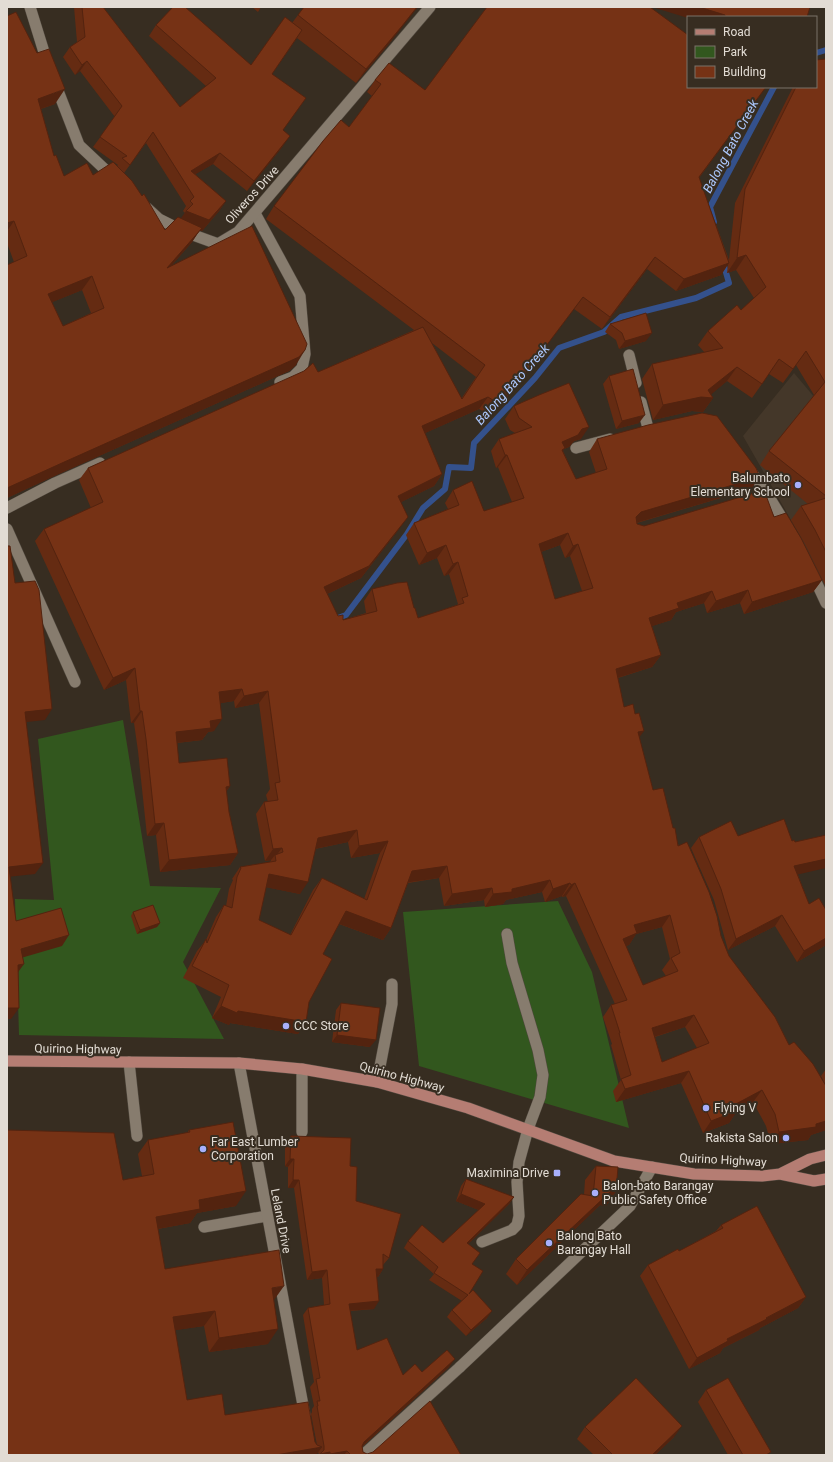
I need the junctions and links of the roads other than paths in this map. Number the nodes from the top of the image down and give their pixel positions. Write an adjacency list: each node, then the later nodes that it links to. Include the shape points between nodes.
1 (30, 7): 3 (street, via 43,52 79,145)
2 (430, 7): 5 (street, Oliveros Drive)
3 (125, 187)
4 (136, 198): 5 (street, Oliveros Drive, via 160,219 185,232 218,244 238,232)
5 (255, 213): 7 (street, via 300,296 306,354 302,368 293,377)
6 (629, 355): 8 (street)
7 (271, 386)
8 (647, 428)
9 (617, 436): 10 (street)
10 (576, 448)
11 (113, 457): 15 (street)
12 (744, 463): 13 (street)
13 (766, 492): 14 (street); 17 (street)
14 (752, 496)
15 (7, 508)
16 (7, 529): 20 (street)
17 (792, 535)
18 (806, 561): 19 (street)
19 (826, 603)
20 (75, 682)
21 (507, 934): 28 (street, via 512,963 543,1075 540,1097)
22 (392, 984): 27 (street, via 392,1004)
23 (7, 1061): 24 (main road, Quirino Highway)
24 (129, 1062): 25 (main road, Quirino Highway); 30 (street)
25 (239, 1063): 26 (main road, Quirino Highway); 35 (street, Leland Drive)
26 (302, 1069): 27 (main road, Quirino Highway); 29 (street)
27 (377, 1082): 28 (main road, Quirino Highway)
28 (528, 1128): 32 (main road, Quirino Highway, via 614,1161); 37 (street, via 519,1162 517,1225 512,1230)
29 (302, 1132)
30 (138, 1136)
31 (826, 1155): 33 (main road, Quirino Highway, via 810,1159)
32 (652, 1167): 33 (main road, Quirino Highway, via 694,1174); 39 (street, via 630,1206)
33 (780, 1174): 34 (main road, Quirino Highway, via 814,1181)
34 (826, 1179)
35 (267, 1216): 36 (street); 38 (street, Leland Drive)
36 (204, 1228)
37 (482, 1242)
38 (306, 1424)
39 (363, 1455)

